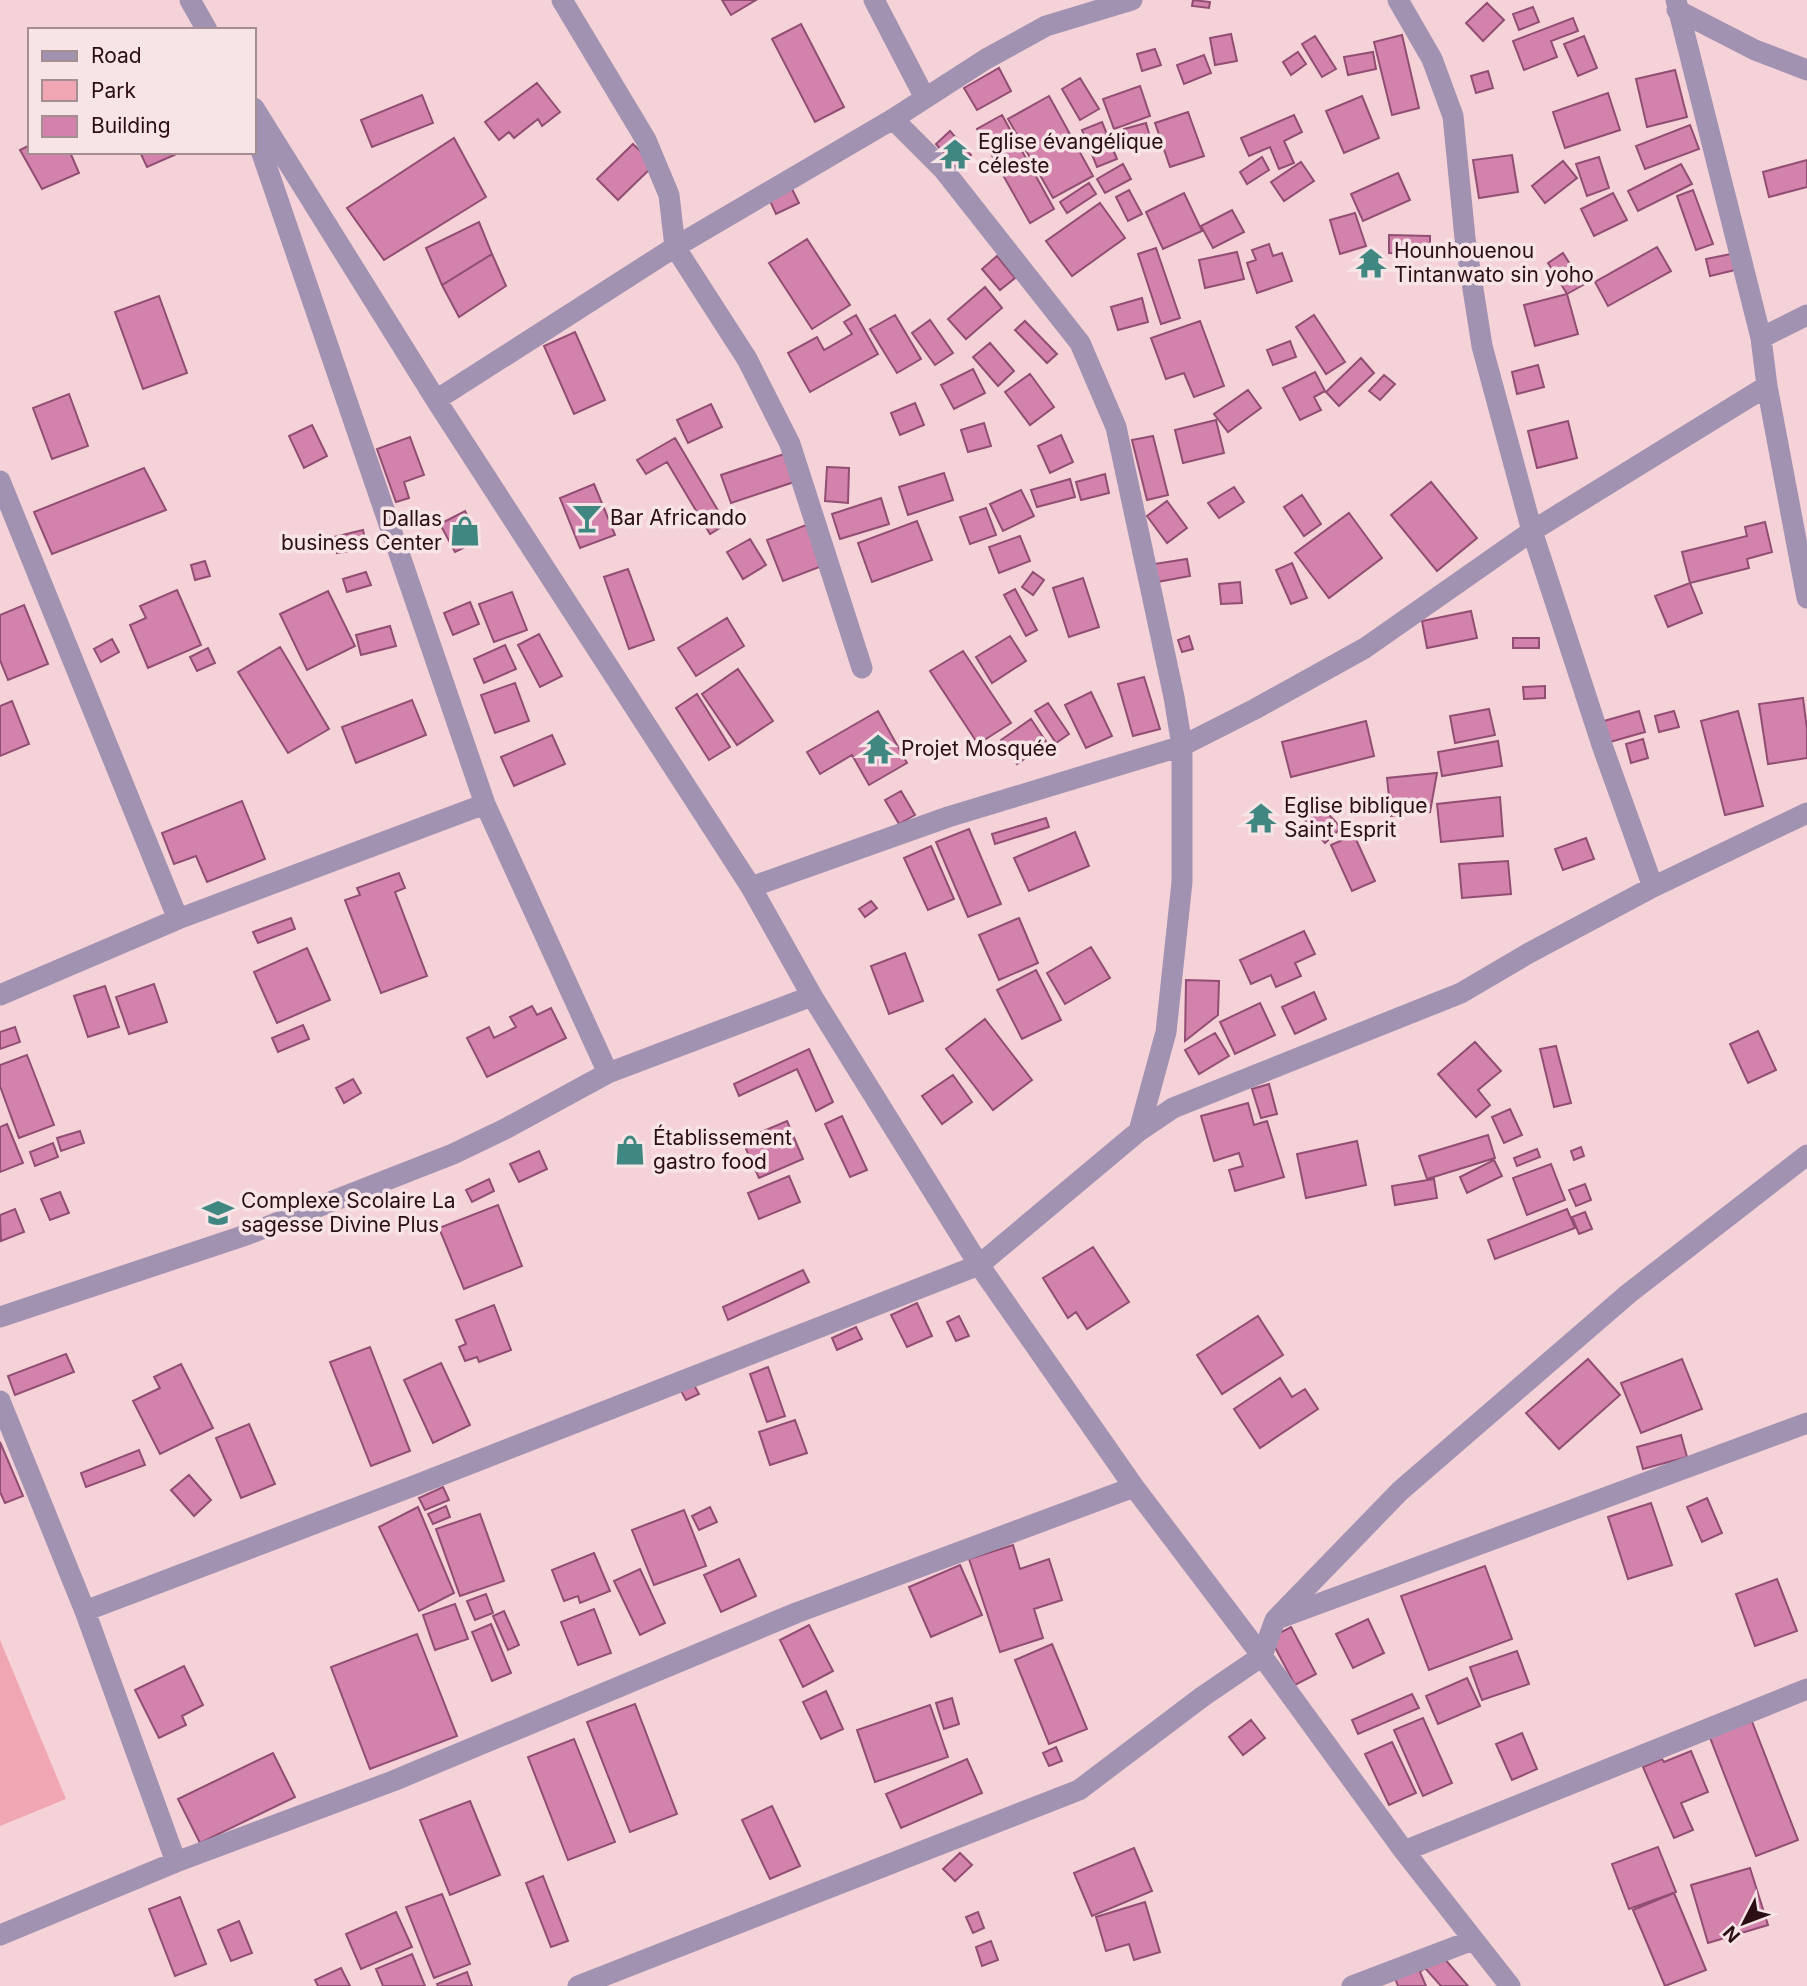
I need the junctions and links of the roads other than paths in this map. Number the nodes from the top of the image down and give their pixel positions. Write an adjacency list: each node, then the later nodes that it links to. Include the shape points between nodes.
1 (190, 0): 7 (street)
2 (562, 0): 13 (street, via 646,140 669,195)
3 (874, 0): 9 (street)
4 (1132, 0): 9 (street, via 1045,26)
5 (1398, 0): 19 (street, via 1432,59 1452,116 1482,346)
6 (1677, 5): 8 (street, via 1755,50); 15 (street)
7 (206, 28)
8 (1807, 70)
9 (925, 98): 11 (street)
10 (256, 111): 17 (street)
11 (893, 119): 13 (street); 23 (street, via 943,169 1080,343 1116,427)
12 (256, 136): 24 (street)
13 (675, 247): 17 (street); 22 (street, via 747,359 790,444)
14 (1807, 315): 15 (street)
15 (1761, 338): 16 (street)
16 (1767, 386): 19 (street); 20 (street)
17 (436, 400): 26 (street)
18 (0, 481): 28 (street)
19 (1532, 531): 23 (street, via 1365,648); 27 (street)
20 (1802, 544): 21 (street)
21 (1807, 598)
22 (862, 667)
23 (1182, 746): 26 (street, via 948,817); 32 (street, via 1182,882 1168,1019)
24 (485, 804): 28 (street); 31 (street)
25 (1807, 813): 27 (street)
26 (751, 887): 30 (street)
27 (1653, 887): 32 (street, via 1461,993 1173,1108)
28 (178, 919): 29 (street)
29 (0, 995)
30 (812, 996): 31 (street); 34 (street)
31 (608, 1073): 35 (street, via 453,1154 246,1236)
32 (1139, 1131): 34 (street)
33 (1807, 1155): 40 (street, via 1628,1294 1399,1491)
34 (979, 1265): 38 (street); 39 (street)
35 (0, 1317)
36 (0, 1401): 39 (street)
37 (1807, 1423): 40 (street)
38 (1134, 1487): 41 (street); 44 (street, via 796,1613 393,1781)
39 (85, 1611): 44 (street)
40 (1275, 1620): 41 (street)
41 (1262, 1656): 43 (street); 47 (street, via 1079,1790)
42 (1807, 1689): 43 (street)
43 (1404, 1851): 46 (street)
44 (177, 1862): 45 (street)
45 (0, 1935)
46 (1473, 1940): 48 (street); 49 (street)
47 (578, 1986)
48 (1352, 1986)
49 (1510, 1986)

